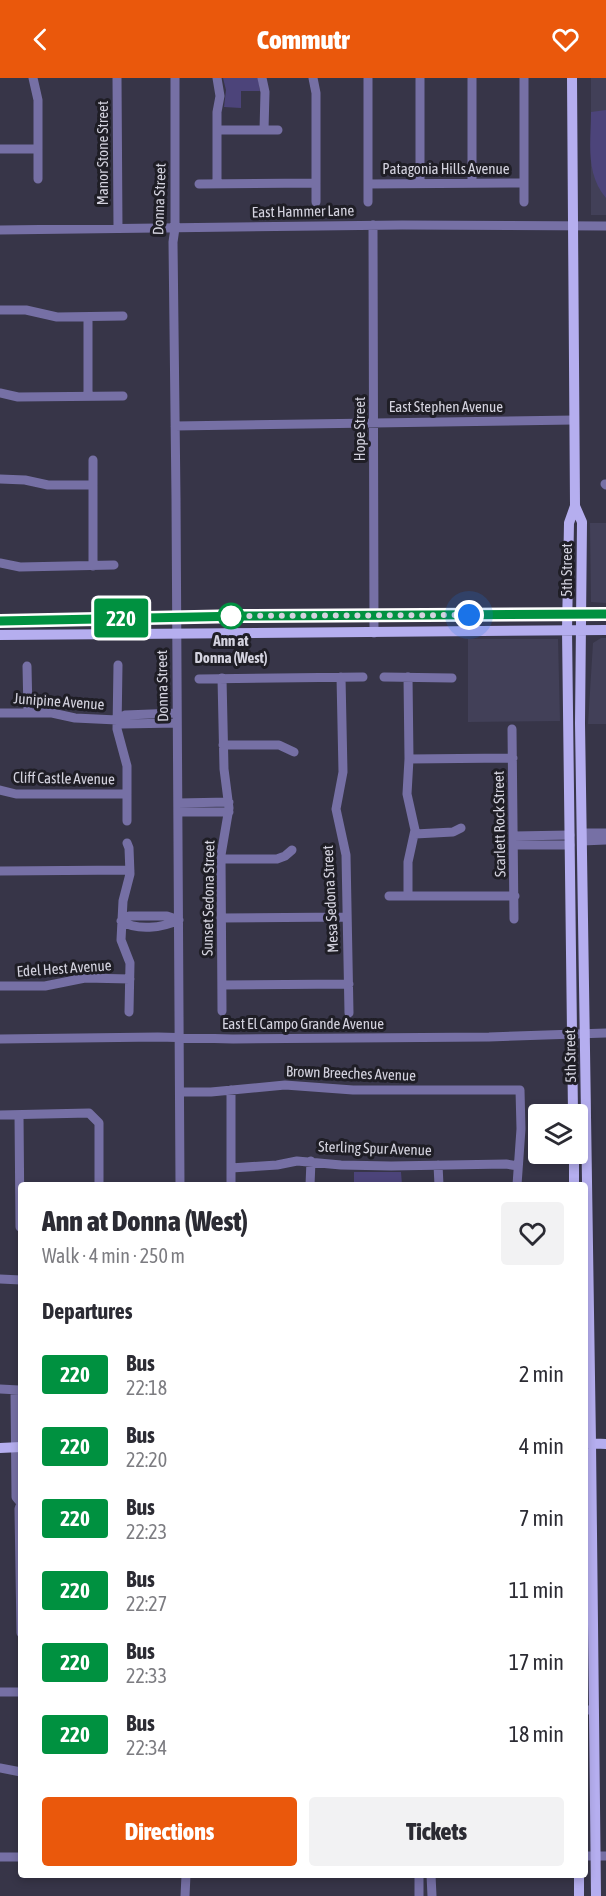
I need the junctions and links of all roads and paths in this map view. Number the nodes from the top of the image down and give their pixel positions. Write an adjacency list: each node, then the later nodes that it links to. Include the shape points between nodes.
1 (33, 78): 16 (street, via 38,100)
2 (117, 78): 31 (street, Manor Stone Street)
3 (176, 78): 32 (street, Donna Street)
4 (217, 78): 12 (street)
5 (262, 78): 13 (street)
6 (313, 78): 19 (street)
7 (368, 78): 24 (street)
8 (420, 78): 20 (street)
9 (472, 78): 21 (street)
10 (524, 78): 22 (street)
11 (572, 78): 29 (main road, 5th Street)
12 (217, 130): 13 (street); 18 (street)
13 (264, 130): 14 (street)
14 (278, 130)
15 (0, 149): 16 (street)
16 (38, 150): 17 (street)
17 (38, 179)
18 (217, 183): 19 (street); 23 (street)
19 (316, 183): 25 (street)
20 (420, 183): 21 (street, Patagonia Hills Avenue); 24 (street, Patagonia Hills Avenue)
21 (472, 183): 22 (street, Patagonia Hills Avenue)
22 (524, 183): 27 (street)
23 (199, 184)
24 (368, 184): 26 (street)
25 (316, 202)
26 (368, 202)
27 (524, 202)
28 (373, 225): 29 (street, East Hammer Lane); 32 (street, East Hammer Lane); 41 (street, Hope Street)
29 (571, 226): 30 (street, East Hammer Lane); 40 (main road, 5th Street)
30 (606, 226)
31 (118, 228): 32 (street, East Hammer Lane); 33 (street, East Hammer Lane)
32 (175, 228): 42 (street, Donna Street)
33 (0, 230)
34 (0, 310): 36 (street)
35 (123, 316): 36 (street)
36 (88, 317): 38 (street)
37 (0, 393): 38 (street, via 18,397)
38 (88, 396): 39 (street)
39 (123, 396)
40 (574, 420): 41 (street, East Stephen Avenue); 46 (main road, 5th Street)
41 (374, 422): 42 (street, East Stephen Avenue); 53 (street, Hope Street)
42 (175, 426): 54 (street, Donna Street)
43 (93, 460): 45 (street)
44 (0, 479): 45 (street)
45 (93, 485): 49 (street)
46 (575, 506): 50 (main road, 5th Street, via 569,523); 51 (main road, 5th Street, via 582,522)
47 (0, 564): 49 (street)
48 (114, 565): 49 (street)
49 (93, 566)
50 (568, 614): 51 (main road); 53 (main road); 56 (main road, 5th Street)
51 (581, 614): 52 (main road); 57 (main road, 5th Street)
52 (606, 614)
53 (374, 615): 54 (main road); 60 (street, Hope Street)
54 (176, 617): 55 (main road); 59 (street, Donna Street)
55 (0, 621)
56 (567, 630): 57 (main road); 60 (main road); 82 (main road, 5th Street)
57 (581, 630): 58 (main road); 89 (main road, 5th Street)
58 (606, 630)
59 (176, 633): 60 (main road); 61 (main road); 73 (street, Donna Street)
60 (374, 633)
61 (0, 635)
62 (118, 665): 74 (street)
63 (27, 666): 72 (street)
64 (341, 677): 65 (street); 68 (street); 102 (street, Mesa Sedona Street, via 343,772 336,809 345,848)
65 (363, 677)
66 (384, 677): 67 (street)
67 (408, 677): 69 (street); 79 (street)
68 (222, 678): 70 (street); 76 (street, Sunset Sedona Street)
69 (452, 678)
70 (199, 679)
71 (0, 713): 72 (street, Junipine Avenue)
72 (28, 713): 74 (street, Junipine Avenue)
73 (177, 718): 74 (street, Junipine Avenue, via 122,724); 83 (street, Donna Street)
74 (117, 720): 81 (street, via 127,766)
75 (512, 729): 78 (street, Scarlett Rock Street)
76 (223, 745): 77 (street, via 279,745); 84 (street, Sunset Sedona Street)
77 (294, 752)
78 (513, 758): 79 (street); 90 (street, Scarlett Rock Street)
79 (409, 759): 88 (street, via 407,794)
80 (0, 790): 81 (street, Cliff Castle Avenue, via 25,795)
81 (127, 794): 85 (street)
82 (569, 795): 89 (main road); 91 (main road, 5th Street)
83 (178, 807): 84 (street); 105 (street, Donna Street)
84 (229, 807): 95 (street, Sunset Sedona Street)
85 (127, 821)
86 (461, 828): 88 (street)
87 (606, 832): 89 (street)
88 (415, 834): 100 (street, via 408,862)
89 (582, 837): 92 (street); 98 (main road, 5th Street)
90 (514, 840): 91 (street); 101 (street, Scarlett Rock Street)
91 (570, 840): 98 (main road, via 575,844); 116 (main road, 5th Street)
92 (606, 840)
93 (127, 843): 96 (street)
94 (292, 850): 95 (street, via 277,859)
95 (221, 859): 103 (street, Sunset Sedona Street)
96 (130, 870): 97 (street); 106 (street)
97 (0, 871)
98 (582, 877): 114 (main road, 5th Street)
99 (389, 896): 100 (street)
100 (408, 896): 101 (street)
101 (515, 896): 104 (street, Scarlett Rock Street)
102 (347, 917): 103 (street); 108 (street, Mesa Sedona Street)
103 (222, 918): 109 (street, Sunset Sedona Street)
104 (514, 919)
105 (179, 920): 106 (street, via 167,916 129,916); 117 (street, Donna Street)
106 (121, 921): 107 (street)
107 (130, 979): 110 (street, Edel Hest Avenue, via 85,978 45,986); 112 (street)
108 (349, 984): 109 (street); 113 (street, Mesa Sedona Street)
109 (222, 985): 111 (street, Sunset Sedona Street)
110 (0, 987)
111 (222, 1011)
112 (129, 1012)
113 (349, 1013)
114 (585, 1033): 115 (street, East El Campo Grande Avenue); 116 (street, East El Campo Grande Avenue); 137 (main road, 5th Street)
115 (606, 1033)
116 (572, 1035): 117 (street, East El Campo Grande Avenue); 121 (main road, 5th Street)
117 (180, 1038): 118 (street, East El Campo Grande Avenue); 120 (street, Donna Street)
118 (0, 1039)
119 (231, 1090): 120 (street, Brown Breeches Avenue); 127 (street, Brown Breeches Avenue, via 285,1084 353,1090 520,1090); 128 (street)
120 (180, 1092): 131 (street, Donna Street)
121 (573, 1104)
122 (19, 1114): 123 (street); 129 (street); 130 (street, via 94,1116 99,1123)
123 (0, 1115)
124 (311, 1161): 126 (street, Sterling Spur Avenue, via 351,1166); 128 (street, Sterling Spur Avenue); 133 (street)
125 (574, 1164): 136 (main road)
126 (438, 1165): 127 (street, Sterling Spur Avenue); 134 (street)
127 (518, 1166): 135 (street)
128 (231, 1168): 132 (street)
129 (20, 1182)
130 (99, 1182)
131 (180, 1182)
132 (231, 1182)
133 (310, 1182)
134 (439, 1182)
135 (517, 1182)
136 (574, 1182)
137 (586, 1182)
138 (0, 1279): 139 (street)
139 (18, 1280)
140 (0, 1389): 141 (street)
141 (18, 1390): 144 (street)
142 (588, 1443): 143 (main road); 149 (main road, 5th Street)
143 (606, 1444)
144 (18, 1447): 145 (main road); 146 (street)
145 (0, 1448)
146 (18, 1499)
147 (0, 1692): 148 (street)
148 (18, 1692)
149 (590, 1710): 152 (main road, 5th Street)
150 (0, 1768): 151 (street)
151 (18, 1771)
152 (595, 1856): 163 (main road, 5th Street)
153 (0, 1857): 154 (street)
154 (18, 1857)
155 (186, 1878): 159 (street)
156 (419, 1878): 160 (street)
157 (431, 1878): 161 (street)
158 (579, 1878): 162 (main road)
159 (186, 1896)
160 (419, 1896)
161 (432, 1896)
162 (579, 1896)
163 (596, 1896)

